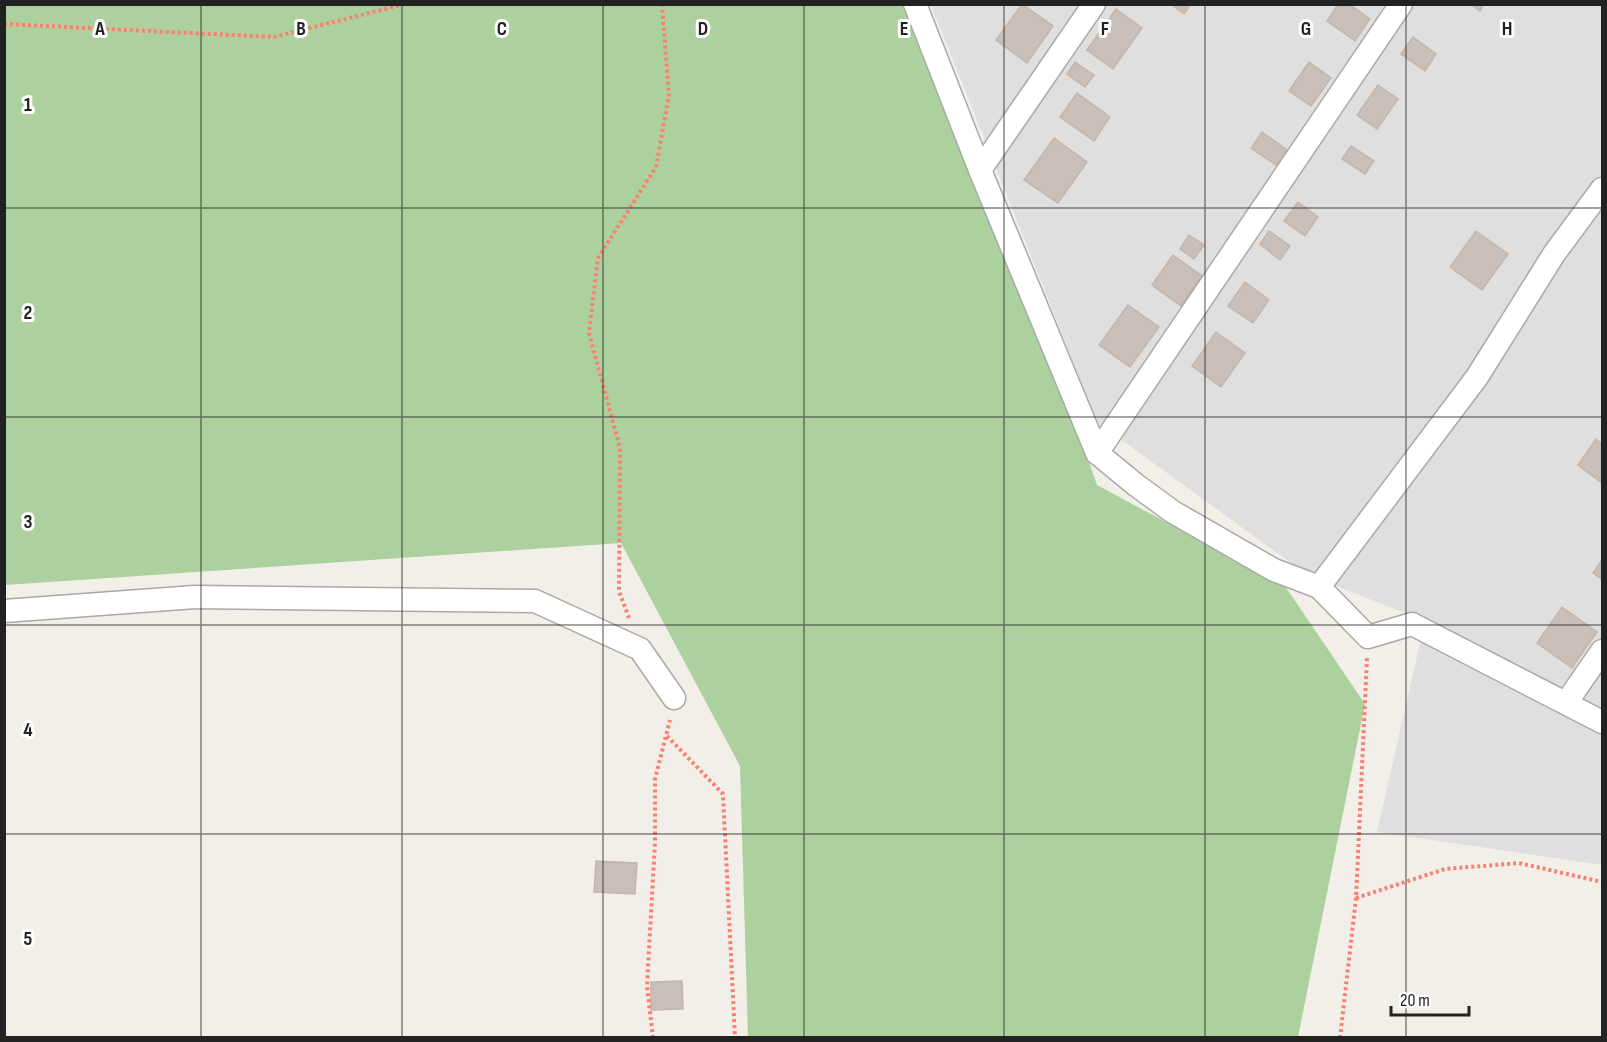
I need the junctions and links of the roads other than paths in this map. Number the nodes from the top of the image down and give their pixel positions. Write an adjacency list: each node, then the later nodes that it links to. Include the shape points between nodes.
1 (915, 4): 4 (street)
2 (1094, 4): 4 (street)
3 (1401, 4): 6 (street)
4 (980, 170): 6 (street)
5 (1602, 189): 7 (street, via 1554,254 1477,376)
6 (1097, 453): 7 (street, via 1173,512 1274,570)
7 (1320, 587): 11 (street, via 1368,637 1412,624)
8 (4, 611): 10 (street, via 195,597 535,601 640,649)
9 (1602, 651): 11 (street)
10 (674, 698)
11 (1566, 703): 12 (street)
12 (1602, 722)

